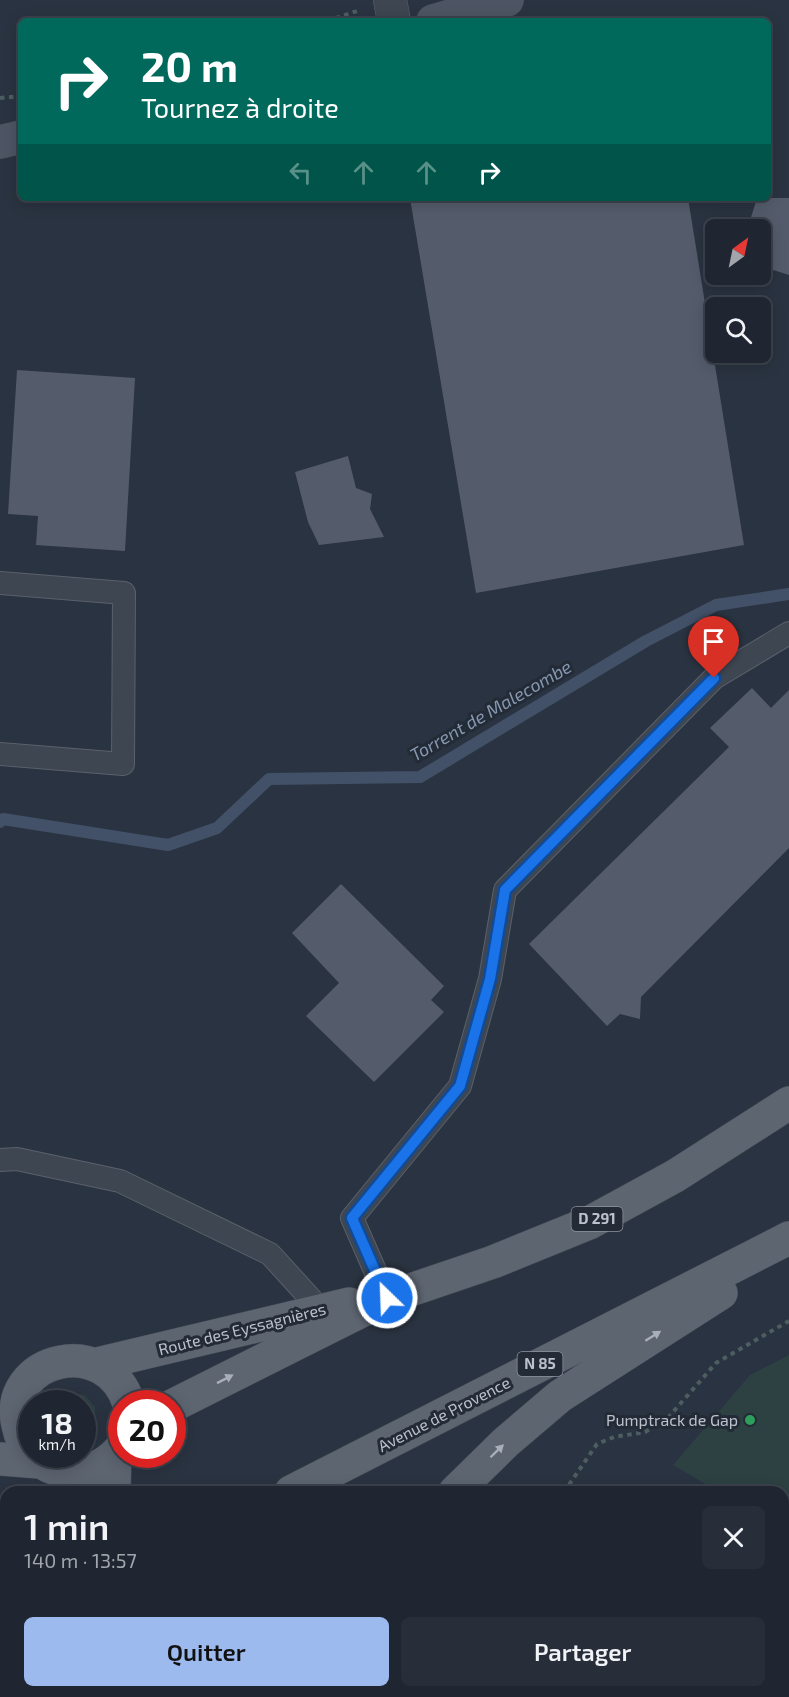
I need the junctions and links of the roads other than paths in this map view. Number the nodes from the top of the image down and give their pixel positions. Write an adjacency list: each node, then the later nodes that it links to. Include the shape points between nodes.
1 (390, 0): 3 (street)
2 (507, 0): 4 (street)
3 (393, 18)
4 (444, 18)
5 (18, 117): 6 (street)
6 (0, 118)
7 (18, 138): 8 (street)
8 (0, 142)
9 (0, 583): 11 (lane, via 124,593 123,764)
10 (789, 633): 16 (lane, via 714,678 505,890 490,979 460,1086 352,1218)
11 (0, 754)
12 (789, 1103): 16 (main road, Route des Eyssagnières / D 291, via 675,1176 589,1223 493,1263)
13 (0, 1160): 17 (lane, via 120,1181 270,1254)
14 (789, 1238): 30 (main road, Avenue de Provence / N 85)
15 (789, 1250): 31 (main road, one-way to 15, via 560,1396)
16 (387, 1298): 17 (main road, Route des Eyssagnières / D 291); 21 (main road, Route des Eyssagnières / D 291, one-way to 16)
17 (320, 1309): 18 (main road, Route des Eyssagnières / D 291)
18 (97, 1364): 19 (main road, via 112,1374); 20 (main road, via 64,1360 47,1365)
19 (123, 1390)
20 (12, 1394)
21 (186, 1399)
22 (18, 1404): 23 (main road)
23 (18, 1425)
24 (0, 1459): 25 (main road)
25 (18, 1462)
26 (58, 1468): 27 (main road)
27 (94, 1468)
28 (116, 1468): 29 (main road)
29 (115, 1486)
30 (303, 1486)
31 (461, 1486)

